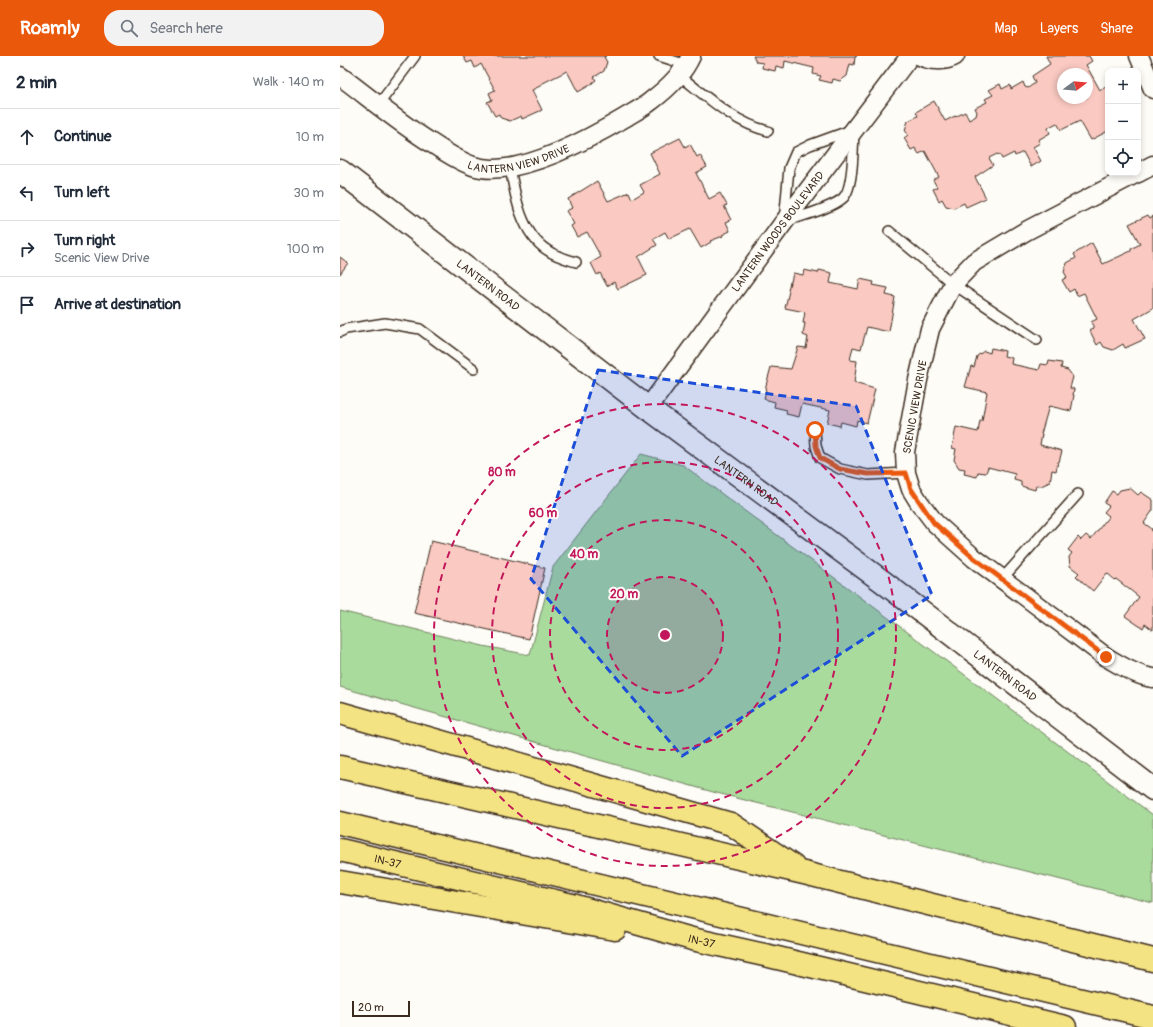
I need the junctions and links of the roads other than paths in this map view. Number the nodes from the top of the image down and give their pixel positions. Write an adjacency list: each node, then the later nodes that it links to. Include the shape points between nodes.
1 (415, 56): 10 (lane)
2 (660, 56): 7 (lane)
3 (910, 56): 11 (street, LANTERN WOODS BOULEVARD)
4 (920, 56): 5 (street, via 938,60)
5 (955, 56)
6 (1139, 56): 9 (street)
7 (686, 65): 12 (lane, via 730,114 754,128); 14 (street, LANTERN VIEW DRIVE, via 674,82 651,102 606,129 555,154)
8 (340, 76): 10 (street, LANTERN VIEW DRIVE)
9 (1153, 89)
10 (379, 104): 14 (street, LANTERN VIEW DRIVE, via 410,130 448,154 474,166)
11 (854, 129): 18 (street, LANTERN WOODS BOULEVARD); 18 (lane, via 796,152 789,168); 18 (lane, via 851,183 844,197 828,206)
12 (768, 131)
13 (1153, 165): 16 (street, SCENIC VIEW DRIVE)
14 (510, 168): 20 (lane, via 519,207 534,239 553,254)
15 (340, 171): 25 (street, LANTERN ROAD)
16 (1141, 171)
17 (1132, 176): 21 (street, SCENIC VIEW DRIVE, via 974,262)
18 (784, 222): 25 (street, LANTERN WOODS BOULEVARD)
19 (889, 231): 21 (lane)
20 (576, 262)
21 (953, 284): 23 (lane); 27 (street, SCENIC VIEW DRIVE, via 930,329 905,452)
22 (340, 332): 24 (lane, via 385,323 420,329)
23 (1037, 340)
24 (474, 369)
25 (648, 408): 33 (street, LANTERN ROAD, via 882,581)
26 (815, 430): 27 (lane, via 820,458 840,469 868,474)
27 (906, 473): 29 (street, SCENIC VIEW DRIVE, via 911,489 934,523)
28 (1078, 494): 29 (lane)
29 (1002, 579): 30 (street, SCENIC VIEW DRIVE, via 1106,657 1125,668)
30 (1153, 678)
31 (340, 713): 36 (highway, via 731,824)
32 (340, 767): 36 (highway)
33 (1153, 789)
34 (340, 823): 40 (highway)
35 (340, 850): 38 (highway, IN-37, via 576,906)
36 (804, 873): 39 (highway)
37 (340, 882): 38 (highway, via 604,928)
38 (692, 939): 41 (highway, IN-37)
39 (1153, 960)
40 (1153, 1017)
41 (1065, 1027)

